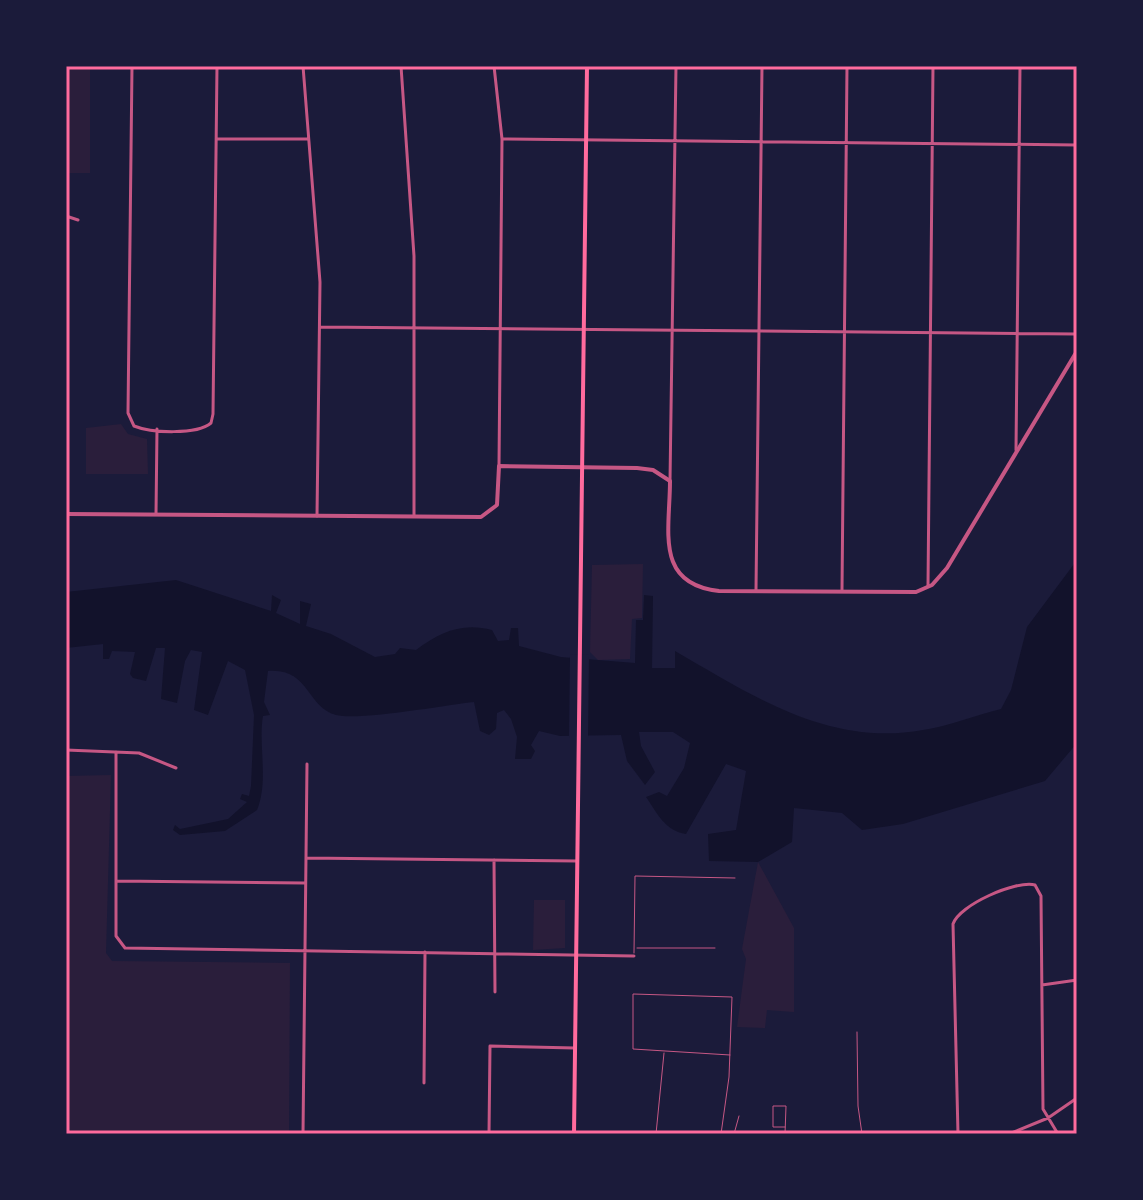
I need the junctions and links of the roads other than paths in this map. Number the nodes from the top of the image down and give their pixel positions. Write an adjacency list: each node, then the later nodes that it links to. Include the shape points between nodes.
1 (132, 66): 35 (street, via 131,422)
2 (217, 66): 12 (street)
3 (303, 66): 13 (street)
4 (401, 66): 25 (street)
5 (494, 66): 14 (street)
6 (587, 66): 15 (main road)
7 (676, 66): 16 (street)
8 (762, 66): 17 (street)
9 (847, 66): 18 (street)
10 (933, 66): 19 (street)
11 (1020, 66): 20 (street)
12 (216, 139): 13 (street); 35 (street, via 211,423 201,429)
13 (307, 139): 24 (street, via 319,253)
14 (502, 139): 15 (street); 26 (street)
15 (587, 140): 16 (street); 27 (main road)
16 (675, 141): 17 (street); 28 (street)
17 (761, 142): 18 (street); 29 (street)
18 (847, 143): 19 (street); 30 (street)
19 (933, 144): 20 (street); 31 (street)
20 (1019, 144): 21 (street); 32 (street)
21 (1077, 145)
22 (66, 216): 23 (street)
23 (78, 220)
24 (320, 327): 25 (street); 42 (street)
25 (415, 328): 26 (street); 43 (street)
26 (500, 329): 27 (street); 37 (street)
27 (584, 329): 28 (street); 38 (main road)
28 (673, 330): 29 (street); 39 (street)
29 (759, 331): 30 (street); 45 (street)
30 (844, 332): 31 (street); 46 (street)
31 (931, 333): 32 (street); 44 (street)
32 (1017, 333): 33 (street); 36 (street)
33 (1077, 334)
34 (1077, 351): 36 (street)
35 (157, 429): 41 (street)
36 (1016, 452): 44 (street, via 947,568)
37 (499, 466): 38 (street); 43 (street, via 493,512 481,517)
38 (582, 467): 39 (street, via 653,470); 53 (main road)
39 (670, 481): 45 (street, via 670,550 681,577 705,590)
40 (66, 514): 41 (street)
41 (156, 514): 42 (street)
42 (317, 516): 43 (street)
43 (414, 516)
44 (928, 587): 46 (street, via 906,593)
45 (756, 592): 46 (street)
46 (842, 593)
47 (66, 750): 48 (street)
48 (116, 752): 50 (street, via 139,753); 55 (street)
49 (307, 764): 51 (street)
50 (176, 768)
51 (306, 858): 52 (street); 56 (street)
52 (494, 860): 53 (street); 61 (street)
53 (577, 861): 62 (main road)
54 (735, 878): 57 (lane, via 635,876)
55 (117, 881): 56 (street); 59 (street, via 116,936 125,948)
56 (305, 883): 59 (street)
57 (634, 948): 58 (lane); 63 (lane)
58 (715, 948)
59 (304, 951): 60 (street); 76 (street)
60 (425, 952): 61 (street); 71 (street)
61 (493, 953): 62 (street); 66 (street)
62 (576, 955): 63 (street); 68 (main road)
63 (634, 956)
64 (1077, 980): 65 (street)
65 (1042, 985): 74 (street, via 1043,1109); 84 (street, via 1041,896 1035,885 1007,888 954,918)
66 (495, 992)
67 (857, 1032): 83 (lane)
68 (575, 1048): 77 (street, via 490,1046); 78 (main road)
69 (665, 1050): 70 (lane); 70 (lane, via 633,1049 633,994 732,997); 79 (lane)
70 (730, 1055): 80 (lane)
71 (424, 1083)
72 (1077, 1098): 74 (street)
73 (739, 1116): 81 (lane)
74 (1048, 1118): 85 (street); 86 (street)
75 (785, 1127): 75 (lane, via 773,1127 773,1106 786,1106); 82 (lane)
76 (303, 1134)
77 (489, 1134)
78 (574, 1134)
79 (656, 1134)
80 (721, 1134)
81 (734, 1134)
82 (785, 1134)
83 (862, 1134)
84 (958, 1134)
85 (1009, 1134)
86 (1058, 1134)

